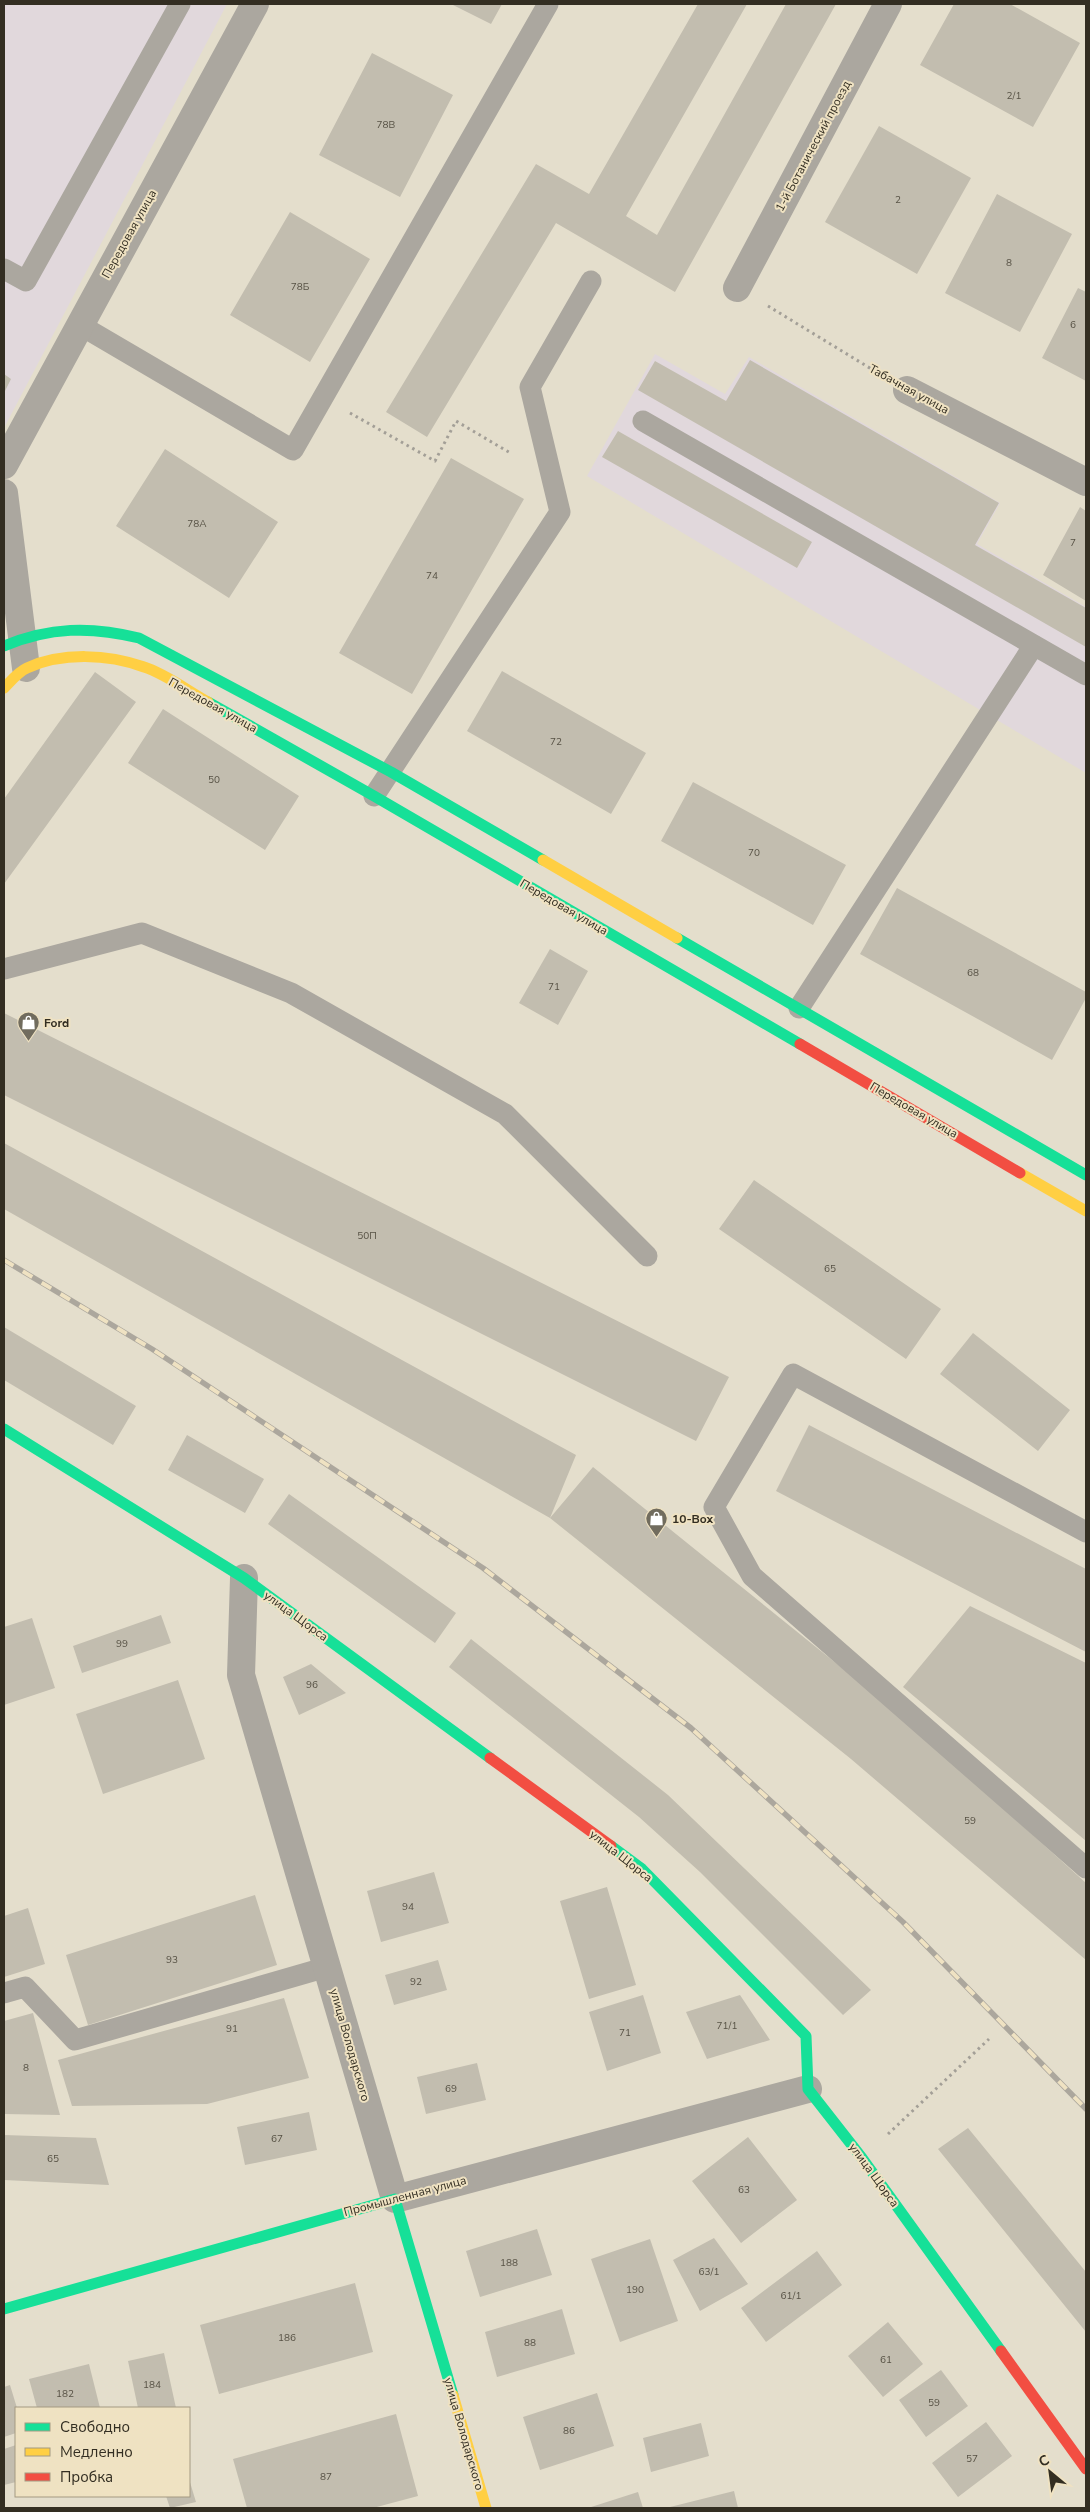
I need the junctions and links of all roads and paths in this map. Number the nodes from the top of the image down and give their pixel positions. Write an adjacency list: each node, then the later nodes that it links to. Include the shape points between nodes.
1 (180, 4): 5 (lane, via 26,281)
2 (255, 4): 8 (street, Передовая улица)
3 (548, 4): 10 (lane)
4 (888, 4): 7 (street, 1-й Ботанический проезд)
5 (4, 269)
6 (591, 281): 13 (lane, via 530,386)
7 (737, 288): 9 (path, Табачная улица)
8 (80, 325): 10 (lane, via 293,450); 12 (street, Передовая улица)
9 (907, 390): 14 (street, Табачная улица)
10 (322, 398): 13 (path, via 435,461 456,421)
11 (643, 421): 17 (lane)
12 (4, 465)
13 (552, 476): 21 (lane, via 560,512)
14 (1086, 482)
15 (4, 493): 16 (street)
16 (13, 642): 18 (street); 21 (main road, Передовая улица, via 50,630 82,628 109,630 139,638)
17 (1034, 645): 19 (lane); 24 (lane)
18 (26, 668): 20 (main road, Передовая улица); 22 (main road, Передовая улица, via 84,656 113,658 146,667)
19 (1086, 675)
20 (4, 688)
21 (391, 772): 22 (lane); 24 (main road, Передовая улица)
22 (374, 796): 26 (main road, Передовая улица)
23 (4, 969): 27 (lane, via 142,933 291,992 505,1114)
24 (799, 1008): 25 (main road, Передовая улица)
25 (1086, 1175)
26 (1086, 1211)
27 (647, 1256)
28 (4, 1429): 30 (main road, улица Щорса)
29 (1086, 1532): 31 (lane, via 793,1374 714,1507 752,1576)
30 (244, 1578): 32 (street, улица Володарского, via 242,1675); 35 (main road, улица Щорса, via 642,1869 806,2036)
31 (1086, 1868)
32 (327, 1967): 33 (lane, via 75,2040 25,1987); 37 (street, улица Володарского)
33 (4, 1993)
34 (990, 2039): 36 (path)
35 (808, 2089): 36 (main road, улица Щорса); 37 (street, Промышленная улица)
36 (862, 2158): 39 (main road, улица Щорса)
37 (395, 2199): 38 (main road, Промышленная улица); 40 (main road, улица Володарского)
38 (4, 2309)
39 (1086, 2468)
40 (486, 2508)

